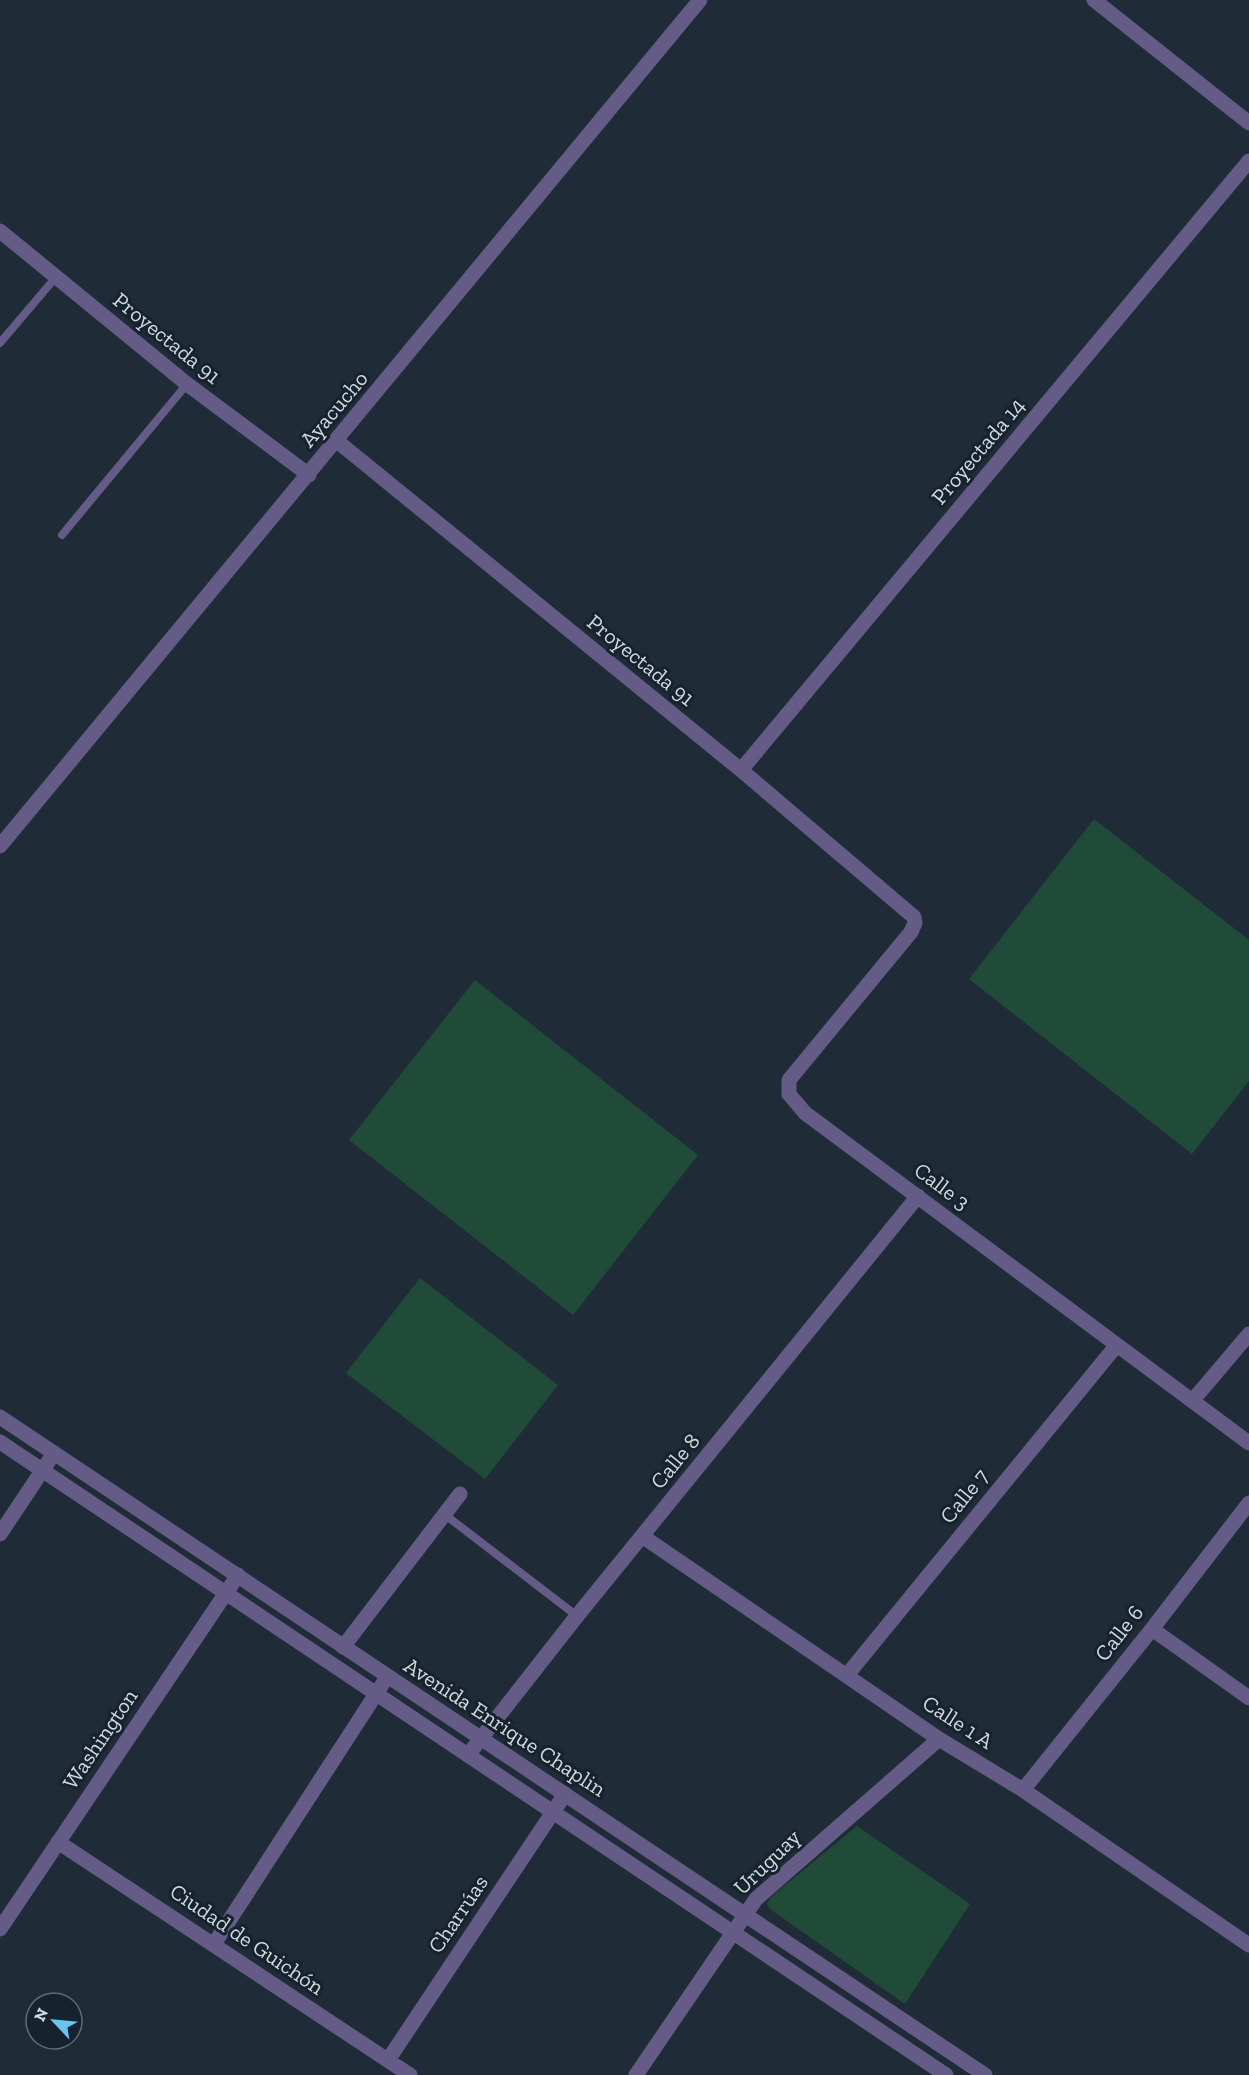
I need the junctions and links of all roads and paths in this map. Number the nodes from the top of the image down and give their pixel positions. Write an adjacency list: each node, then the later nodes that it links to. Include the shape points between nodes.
1 (700, 0): 9 (street, Ayacucho)
2 (1094, 0): 3 (street)
3 (1249, 123)
4 (1249, 161): 12 (street, Proyectada 14)
5 (0, 231): 6 (street, Proyectada 91)
6 (56, 278): 7 (lane); 8 (street, Proyectada 91)
7 (0, 343)
8 (187, 384): 10 (street, Proyectada 91); 11 (lane)
9 (337, 441): 10 (street, Ayacucho); 12 (street, Proyectada 91)
10 (309, 475): 13 (street, Ayacucho)
11 (62, 536)
12 (741, 770): 14 (street, Proyectada 91)
13 (0, 846)
14 (914, 917): 15 (street, Calle 3, via 911,932 789,1080 789,1094 805,1113)
15 (918, 1196): 17 (street, Calle 3); 28 (street, Calle 8)
16 (1249, 1334): 18 (street)
17 (1116, 1346): 18 (street, Calle 3); 34 (street, Calle 7)
18 (1193, 1400): 21 (street, Calle 3)
19 (0, 1417): 22 (street, Avenida Enrique Chaplin)
20 (0, 1442): 23 (street, Avenida Enrique Chaplin)
21 (1249, 1443)
22 (54, 1453): 23 (street); 29 (street, Avenida Enrique Chaplin)
23 (43, 1470): 27 (street); 30 (street, Avenida Enrique Chaplin)
24 (460, 1494): 26 (street)
25 (1249, 1503): 32 (street, Calle 6)
26 (444, 1514): 31 (lane); 33 (street)
27 (0, 1534)
28 (642, 1536): 31 (street, Calle 8); 34 (street, Calle 1 A)
29 (238, 1575): 30 (street, Washington); 33 (street, Avenida Enrique Chaplin)
30 (225, 1593): 36 (street, Avenida Enrique Chaplin); 44 (street, Washington)
31 (577, 1616): 38 (street, Calle 8)
32 (1152, 1629): 37 (street); 41 (street, Calle 6)
33 (343, 1647): 35 (street, Avenida Enrique Chaplin)
34 (847, 1675): 39 (street, Calle 1 A)
35 (387, 1677): 36 (street); 38 (street, Avenida Enrique Chaplin)
36 (375, 1694): 40 (street, Avenida Enrique Chaplin); 48 (street)
37 (1249, 1698)
38 (481, 1738): 40 (street, Calle 8); 42 (street, Avenida Enrique Chaplin)
39 (939, 1739): 41 (street, Calle 1 A); 45 (street, Uruguay, via 756,1899)
40 (468, 1755): 43 (street, Avenida Enrique Chaplin)
41 (1023, 1791): 49 (street, Calle 1 A)
42 (565, 1794): 43 (street, Charrúas); 45 (street, Avenida Enrique Chaplin)
43 (554, 1811): 47 (street, Avenida Enrique Chaplin); 51 (street, Charrúas)
44 (58, 1842): 46 (street, Washington); 48 (street, Ciudad de Guichón)
45 (746, 1913): 47 (street, Uruguay); 50 (street, Avenida Enrique Chaplin)
46 (0, 1929)
47 (733, 1933): 52 (street, Avenida Enrique Chaplin); 54 (street, Uruguay)
48 (214, 1944): 51 (street, Ciudad de Guichón)
49 (1249, 1945)
50 (955, 2055): 52 (street); 55 (street, Avenida Enrique Chaplin)
51 (388, 2060): 53 (street, Ciudad de Guichón)
52 (944, 2074)
53 (410, 2075)
54 (636, 2075)
55 (985, 2075)

